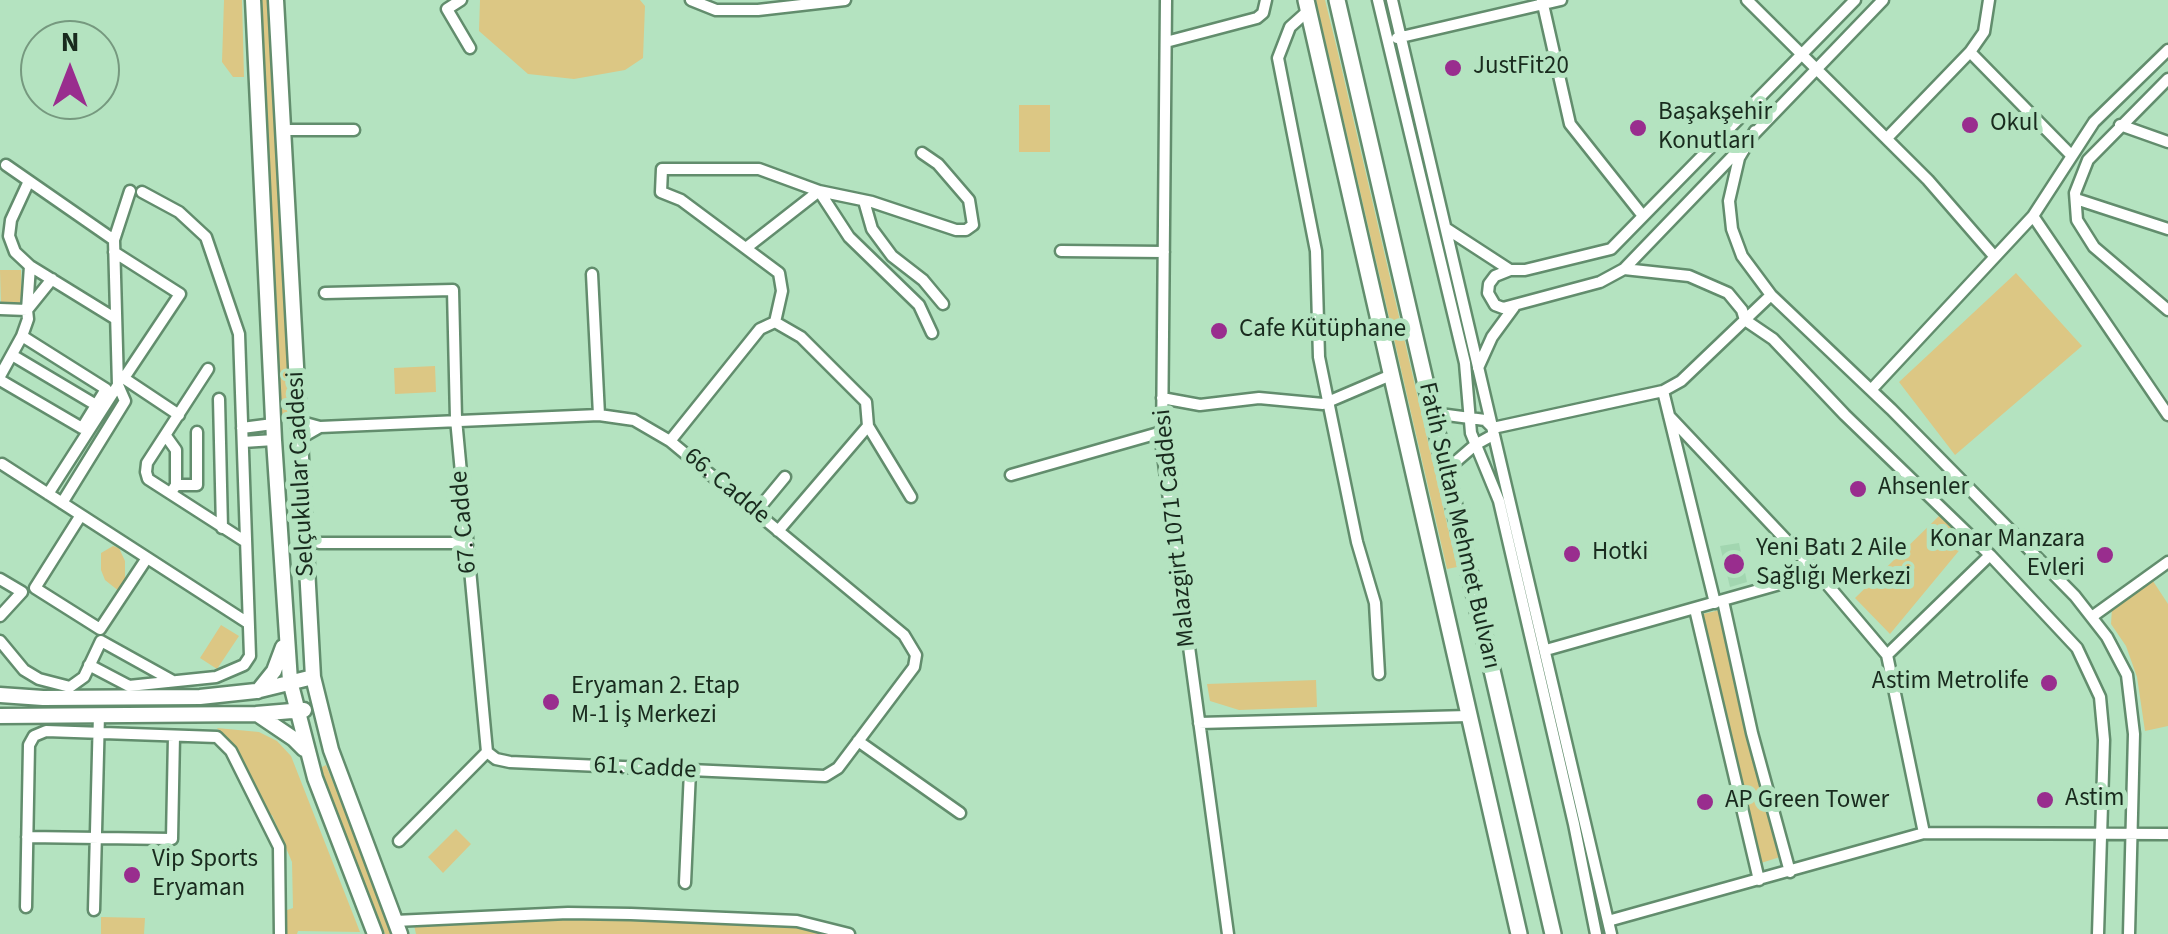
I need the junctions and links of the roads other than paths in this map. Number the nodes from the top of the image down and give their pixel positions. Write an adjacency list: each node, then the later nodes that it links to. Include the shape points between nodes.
1 (253, 0): 86 (main road, Selçuklular Caddesi)
2 (276, 0): 28 (main road, Selçuklular Caddesi)
3 (461, 0): 21 (street, via 448,9)
4 (691, 0): 5 (street, via 716,10)
5 (845, 0)
6 (1166, 0): 20 (street, Malazgirt 1071 Caddesi)
7 (1266, 0): 20 (street, via 1257,18)
8 (1336, 0): 78 (highway, Fatih Sultan Mehmet Bulvarı)
9 (1378, 0): 19 (street)
10 (1392, 0): 18 (street)
11 (1561, 0): 16 (street)
12 (1747, 0): 24 (street)
13 (1854, 0): 24 (street)
14 (1883, 0): 25 (street)
15 (1989, 0): 23 (street, via 1984,32)
16 (1542, 2): 18 (street); 40 (street, via 1570,124)
17 (1308, 5): 69 (highway, Fatih Sultan Mehmet Bulvarı); 76 (street, via 1278,58 1316,250 1319,357)
18 (1401, 37): 19 (street); 43 (street)
19 (1388, 40): 84 (street, via 1465,363)
20 (1166, 42): 47 (street, Malazgirt 1071 Caddesi)
21 (470, 48)
22 (2168, 50): 34 (street)
23 (1970, 52): 31 (street); 34 (street)
24 (1802, 55): 25 (street); 40 (street)
25 (1816, 68): 30 (street); 31 (street)
26 (2168, 80): 27 (street)
27 (2120, 125): 32 (street); 38 (street, via 2088,160)
28 (283, 130): 29 (street); 85 (main road, Selçuklular Caddesi)
29 (354, 130)
30 (1755, 131): 50 (street); 55 (street, via 1739,158 1729,200 1742,256)
31 (1887, 138): 48 (street)
32 (2168, 142)
33 (922, 153): 39 (street, via 969,200 973,225 956,230)
34 (2070, 155): 41 (street)
35 (6, 165): 36 (street)
36 (30, 181): 44 (street); 49 (street, via 17,201 9,236 14,252)
37 (819, 191): 39 (street); 45 (street); 45 (street, via 759,169 662,168 661,192); 64 (street, via 849,237 919,305)
38 (2076, 199): 42 (street); 60 (street, via 2077,220 2094,247)
39 (864, 200): 56 (street, via 872,230)
40 (1643, 216): 51 (street, via 1599,254)
41 (2033, 216): 48 (street); 81 (street)
42 (2168, 229)
43 (1447, 230): 51 (street); 67 (street)
44 (114, 246): 61 (street); 71 (street, via 180,294); 89 (street, via 136,192 178,212 206,236 240,334)
45 (746, 248): 63 (street, via 779,273)
46 (1061, 250): 47 (street)
47 (1164, 252): 74 (street, Malazgirt 1071 Caddesi)
48 (1994, 256): 72 (street)
49 (30, 266): 53 (street); 59 (street)
50 (1624, 269): 57 (street); 62 (street, via 1668,272 1714,286 1735,300)
51 (1510, 270): 57 (street, via 1495,276 1488,292 1495,305)
52 (592, 274): 80 (street)
53 (52, 279): 59 (street); 61 (street)
54 (325, 292): 83 (street, 67. Cadde, via 453,290)
55 (1771, 295): 62 (street); 72 (street)
56 (944, 304)
57 (1514, 306): 67 (street)
58 (0, 309): 59 (street)
59 (27, 310): 65 (street)
60 (2168, 310)
61 (116, 318): 71 (street)
62 (1744, 320): 73 (street, via 1682,381); 114 (street, via 1773,339)
63 (775, 322): 88 (street, via 801,337 866,402); 96 (street, via 760,329)
64 (932, 333)
65 (22, 336): 66 (street); 77 (street, via 106,388)
66 (12, 355): 70 (street); 77 (street)
67 (1478, 368): 90 (street)
68 (208, 369): 79 (street)
69 (1391, 375): 76 (street); 140 (highway, Fatih Sultan Mehmet Bulvarı)
70 (0, 378): 77 (street, via 82,428)
71 (120, 379): 79 (street); 104 (street); 106 (street, via 125,402)
72 (1871, 390): 122 (street)
73 (1663, 391): 82 (street); 90 (street)
74 (1162, 398): 76 (street, via 1200,405 1240,399); 92 (street, Malazgirt 1071 Caddesi)
75 (219, 400): 109 (street)
76 (1328, 402): 129 (street, via 1375,603)
77 (96, 406)
78 (1432, 413): 84 (street); 100 (highway, Fatih Sultan Mehmet Bulvarı)
79 (179, 414): 93 (street)
80 (599, 415): 83 (street, 66. Cadde); 96 (street, 66. Cadde, via 630,418)
81 (2168, 415)
82 (1669, 416): 117 (street); 119 (street)
83 (456, 419): 87 (street, 66. Cadde); 112 (street, 67. Cadde)
84 (1468, 420): 90 (street, via 1485,420); 98 (street)
85 (298, 421): 86 (main road); 87 (street, 66. Cadde); 94 (main road, Selçuklular Caddesi)
86 (273, 424): 89 (street); 95 (main road, Selçuklular Caddesi)
87 (320, 426): 94 (street, 66. Cadde)
88 (868, 426): 105 (street); 110 (street)
89 (242, 428): 97 (street)
90 (1493, 428): 98 (street, via 1493,435); 126 (street)
91 (196, 432): 103 (street, via 197,485)
92 (1162, 432): 101 (street); 141 (street, Malazgirt 1071 Caddesi)
93 (166, 436): 103 (street, via 176,450); 103 (street, via 146,472)
94 (299, 439): 95 (main road); 130 (main road, Selçuklular Caddesi)
95 (274, 440): 97 (street); 124 (main road, Selçuklular Caddesi)
96 (670, 441): 107 (street, 66. Cadde)
97 (243, 442): 111 (street)
98 (1475, 445): 100 (street); 170 (street, via 1500,502)
99 (2, 464): 104 (street)
100 (1445, 471): 169 (highway, Fatih Sultan Mehmet Bulvarı)
101 (1011, 475)
102 (785, 477): 107 (street)
103 (173, 489): 109 (street)
104 (48, 494): 106 (street)
105 (911, 496)
106 (62, 503): 108 (street)
107 (756, 512): 110 (street, 66. Cadde)
108 (81, 515): 115 (street); 115 (street, via 35,588 100,629)
109 (222, 528): 111 (street)
110 (778, 531): 144 (street, 66. Cadde, via 914,648 914,668)
111 (246, 542): 123 (street)
112 (466, 542): 113 (street); 145 (street, 67. Cadde)
113 (320, 543)
114 (1990, 555): 127 (street); 150 (street, via 2077,648 2100,697)
115 (148, 558): 123 (street)
116 (2168, 562): 122 (street)
117 (1821, 577): 119 (street); 127 (street)
118 (0, 579): 121 (street, via 22,592)
119 (1719, 602): 120 (street); 157 (street)
120 (1695, 609): 126 (street); 158 (street)
121 (0, 616)
122 (2093, 616): 152 (street, via 2130,690)
123 (248, 623): 132 (street, via 250,656 244,665 216,677)
124 (286, 636): 131 (main road, Selçuklular Caddesi); 133 (main road)
125 (0, 641): 128 (street, via 39,679 70,687)
126 (1546, 650): 162 (street)
127 (1886, 655): 151 (street)
128 (89, 665): 132 (street, via 130,686); 132 (street, via 101,641)
129 (1380, 674)
130 (313, 676): 131 (main road); 135 (main road, Selçuklular Caddesi)
131 (290, 680): 133 (main road); 136 (main road, Selçuklular Caddesi)
132 (174, 681)
133 (258, 690): 134 (main road, via 200,697)
134 (0, 694)
135 (319, 707): 136 (main road); 163 (main road, Selçuklular Caddesi)
136 (296, 711): 138 (main road); 146 (main road, Selçuklular Caddesi)
137 (99, 714): 138 (main road); 139 (main road); 142 (street)
138 (256, 714): 146 (main road)
139 (0, 716)
140 (1468, 716): 141 (street); 168 (highway, Fatih Sultan Mehmet Bulvarı)
141 (1199, 723): 167 (street, Malazgirt 1071 Caddesi)
142 (98, 733): 143 (street); 154 (street, via 34,736 28,745); 155 (street)
143 (174, 736): 155 (street, via 172,840); 164 (street, via 217,737 230,752 279,847)
144 (858, 741): 148 (street, 66. Cadde, via 835,770); 149 (street)
145 (487, 752): 147 (street, 61. Cadde, via 510,762); 156 (street)
146 (307, 753): 165 (main road, Selçuklular Caddesi)
147 (690, 771): 148 (street, 61. Cadde); 159 (street)
148 (806, 776)
149 (960, 814)
150 (2100, 832): 151 (street); 152 (street); 172 (street)
151 (1924, 833): 157 (street)
152 (2133, 833): 153 (street); 173 (street)
153 (2168, 834)
154 (26, 837): 155 (street); 160 (street)
155 (96, 838): 161 (street)
156 (400, 841)
157 (1790, 872): 158 (street)
158 (1759, 880): 162 (street)
159 (685, 884)
160 (26, 907)
161 (94, 910)
162 (1608, 921): 171 (street)
163 (398, 927): 166 (street, via 568,913 797,921)
164 (280, 934)
165 (376, 934)
166 (848, 934)
167 (1228, 934)
168 (1519, 934)
169 (1553, 934)
170 (1596, 934)
171 (1612, 934)
172 (2098, 934)
173 (2129, 934)

